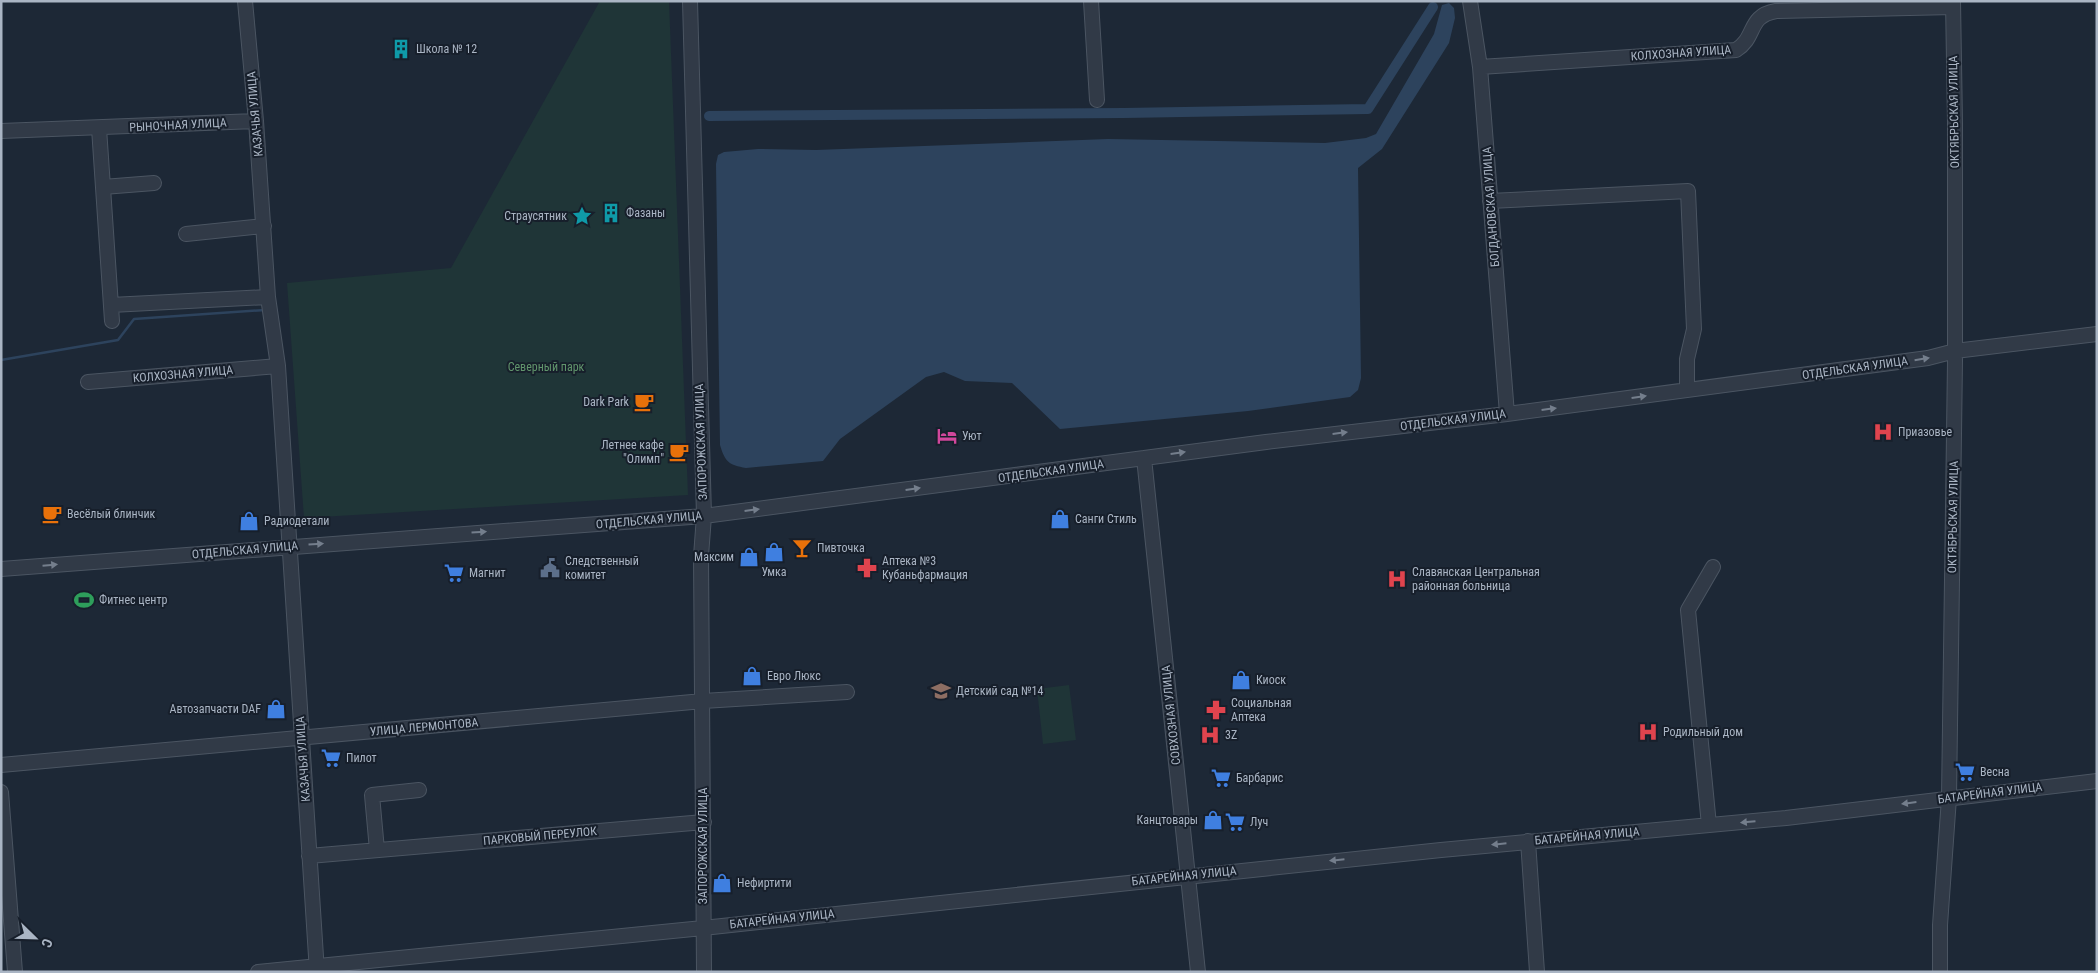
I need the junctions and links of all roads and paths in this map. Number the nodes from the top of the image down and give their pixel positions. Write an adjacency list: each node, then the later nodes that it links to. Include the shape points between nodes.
1 (245, 1): 8 (street, КАЗАЧЬЯ УЛИЦА)
2 (690, 1): 26 (street, ЗАПОРОЖСКАЯ УЛИЦА)
3 (1091, 1): 7 (street)
4 (1470, 1): 6 (street, БОГДАНОВСКАЯ УЛИЦА)
5 (1953, 4): 6 (street, КОЛХОЗНАЯ УЛИЦА, via 1765,13 1756,21 1745,44 1736,50); 20 (street, ОКТЯБРЬСКАЯ УЛИЦА)
6 (1480, 67): 13 (street, БОГДАНОВСКАЯ УЛИЦА)
7 (1097, 100)
8 (256, 121): 9 (street, РЫНОЧНАЯ УЛИЦА); 14 (street, КАЗАЧЬЯ УЛИЦА)
9 (100, 128): 10 (street, РЫНОЧНАЯ УЛИЦА); 12 (street)
10 (1, 132)
11 (154, 183): 12 (street)
12 (103, 187): 17 (street)
13 (1490, 201): 23 (street, via 1688,191 1694,328 1687,359); 24 (street, БОГДАНОВСКАЯ УЛИЦА)
14 (264, 226): 15 (street); 16 (street, КАЗАЧЬЯ УЛИЦА)
15 (186, 234)
16 (268, 297): 17 (street); 21 (street, КАЗАЧЬЯ УЛИЦА)
17 (110, 304): 18 (street)
18 (112, 322)
19 (2097, 334): 20 (street, ОТДЕЛЬСКАЯ УЛИЦА)
20 (1956, 351): 23 (street, ОТДЕЛЬСКАЯ УЛИЦА, one-way to 20, via 1928,358); 37 (street, ОКТЯБРЬСКАЯ УЛИЦА)
21 (278, 366): 22 (street, КОЛХОЗНАЯ УЛИЦА); 27 (street, КАЗАЧЬЯ УЛИЦА)
22 (88, 382)
23 (1687, 390): 24 (street, ОТДЕЛЬСКАЯ УЛИЦА, one-way to 23)
24 (1507, 414): 25 (street, ОТДЕЛЬСКАЯ УЛИЦА, one-way to 24)
25 (1144, 458): 26 (street, ОТДЕЛЬСКАЯ УЛИЦА, one-way to 25); 43 (street, СОВХОЗНАЯ УЛИЦА)
26 (704, 516): 27 (street, ОТДЕЛЬСКАЯ УЛИЦА, one-way to 26); 31 (street, ЗАПОРОЖСКАЯ УЛИЦА, via 701,556)
27 (289, 546): 29 (street, ОТДЕЛЬСКАЯ УЛИЦА, one-way to 27); 32 (street, КАЗАЧЬЯ УЛИЦА)
28 (1713, 567): 39 (street, via 1688,610)
29 (1, 569)
30 (847, 692): 31 (street, УЛИЦА ЛЕРМОНТОВА)
31 (703, 701): 32 (street, УЛИЦА ЛЕРМОНТОВА); 38 (street, ЗАПОРОЖСКАЯ УЛИЦА)
32 (301, 738): 33 (street, УЛИЦА ЛЕРМОНТОВА); 42 (street, КАЗАЧЬЯ УЛИЦА)
33 (1, 764)
34 (2097, 781): 37 (street, БАТАРЕЙНАЯ УЛИЦА)
35 (419, 790): 41 (street, via 372,795)
36 (1, 792): 47 (street)
37 (1949, 798): 39 (street, БАТАРЕЙНАЯ УЛИЦА, one-way to 39); 51 (street, ОКТЯБРЬСКАЯ УЛИЦА)
38 (704, 822): 41 (street, ПАРКОВЫЙ ПЕРЕУЛОК); 44 (street, ЗАПОРОЖСКАЯ УЛИЦА)
39 (1709, 825): 40 (street, БАТАРЕЙНАЯ УЛИЦА)
40 (1528, 841): 43 (street, БАТАРЕЙНАЯ УЛИЦА, one-way to 43); 50 (street)
41 (377, 850): 42 (street, ПАРКОВЫЙ ПЕРЕУЛОК)
42 (309, 856): 45 (street, КАЗАЧЬЯ УЛИЦА)
43 (1187, 876): 44 (street, БАТАРЕЙНАЯ УЛИЦА); 49 (street, СОВХОЗНАЯ УЛИЦА)
44 (703, 928): 45 (street, БАТАРЕЙНАЯ УЛИЦА); 48 (street, ЗАПОРОЖСКАЯ УЛИЦА)
45 (317, 969): 46 (street, БАТАРЕЙНАЯ УЛИЦА)
46 (267, 971)
47 (15, 972)
48 (704, 972)
49 (1198, 972)
50 (1537, 972)
51 (1940, 972)

